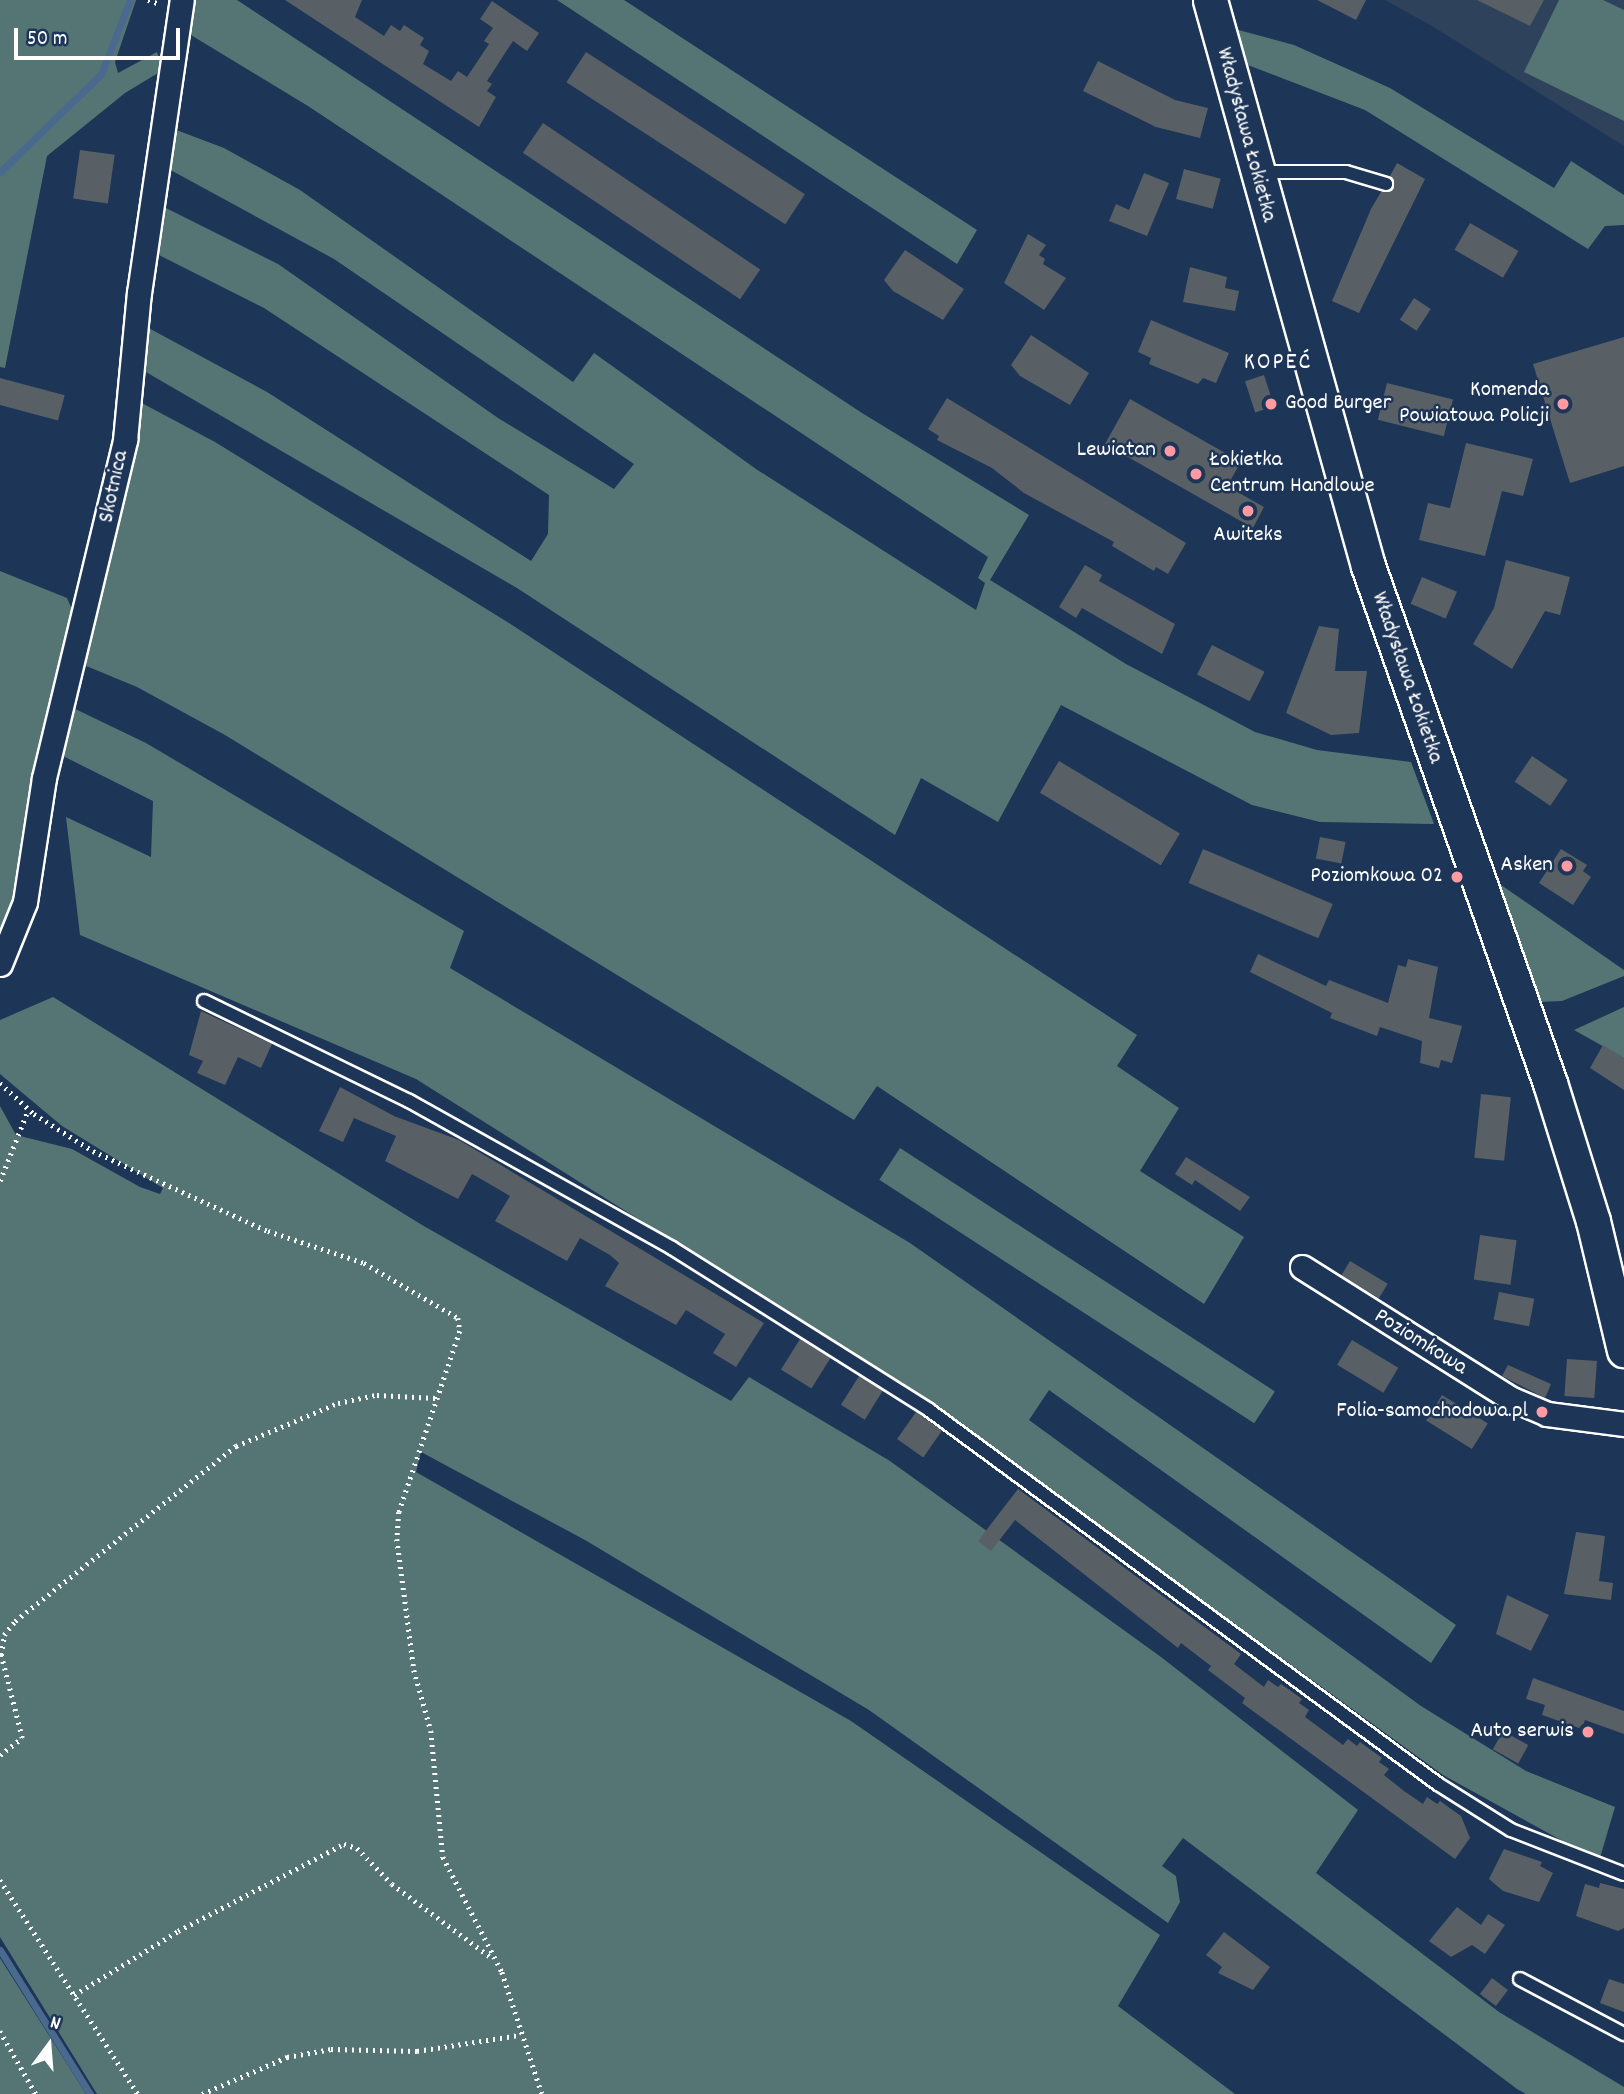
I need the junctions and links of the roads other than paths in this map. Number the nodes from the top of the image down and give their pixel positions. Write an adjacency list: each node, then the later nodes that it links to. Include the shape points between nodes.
1 (182, 0): 5 (street, Skotnica, via 139,293 125,440 44,778 25,902)
2 (1210, 0): 3 (street, Władysława Łokietka)
3 (1255, 172): 4 (lane, via 1346,172); 8 (street, Władysława Łokietka, via 1368,566 1554,1095)
4 (1386, 184)
5 (0, 964)
6 (204, 1001): 10 (lane, via 409,1101 672,1248 929,1410 1438,1784 1511,1830)
7 (1302, 1267): 9 (street, Poziomkowa, via 1512,1399 1547,1414)
8 (1624, 1350)
9 (1624, 1424)
10 (1624, 1874)
11 (1520, 1979): 12 (lane)
12 (1624, 2034)

